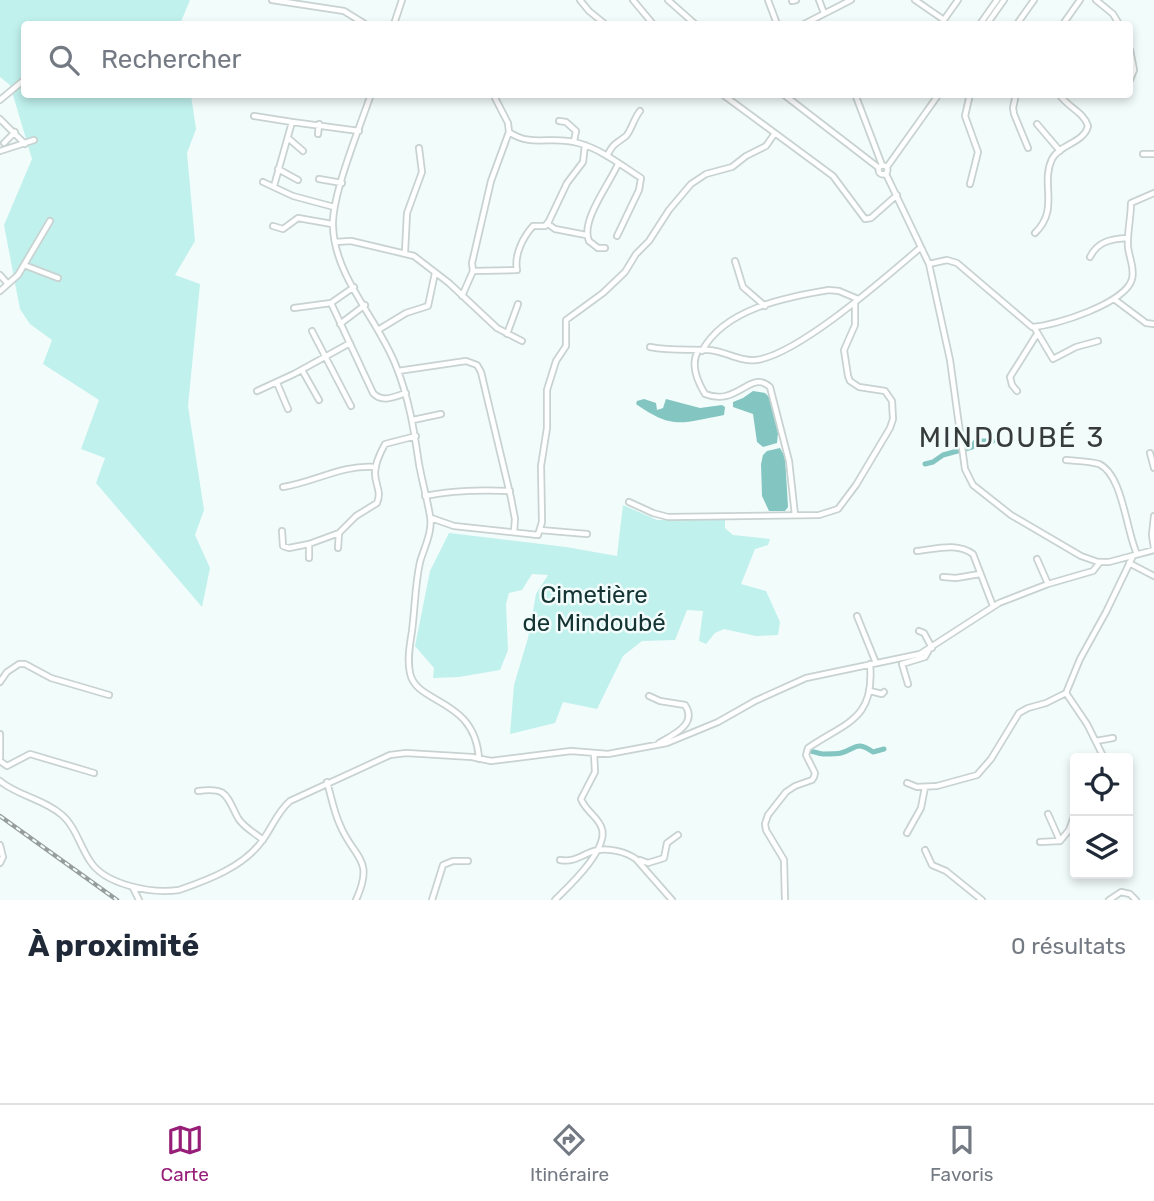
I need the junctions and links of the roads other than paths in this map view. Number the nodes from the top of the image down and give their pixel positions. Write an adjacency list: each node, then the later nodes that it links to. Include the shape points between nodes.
1 (272, 0): 16 (street)
2 (402, 0): 19 (street)
3 (580, 0): 20 (street)
4 (633, 0): 21 (street)
5 (667, 0): 22 (street)
6 (768, 0): 23 (street)
7 (819, 0): 17 (street)
8 (851, 0): 17 (street)
9 (916, 0): 25 (street)
10 (958, 0): 26 (street)
11 (997, 0): 27 (street)
12 (1004, 0): 28 (street)
13 (1034, 0): 29 (street)
14 (1080, 0): 30 (street)
15 (1096, 0): 31 (street)
16 (315, 3): 18 (street)
17 (824, 13): 24 (street)
18 (360, 21)
19 (395, 21)
20 (601, 21)
21 (650, 21)
22 (692, 21)
23 (777, 21)
24 (809, 21)
25 (942, 21)
26 (944, 21)
27 (982, 21)
28 (990, 21)
29 (1019, 21)
30 (1065, 21)
31 (1118, 21)
32 (21, 82): 42 (street)
33 (370, 98): 50 (street)
34 (495, 98): 52 (street)
35 (728, 98): 53 (street)
36 (789, 98): 70 (street)
37 (857, 98): 70 (street)
38 (936, 98): 70 (street)
39 (969, 98): 76 (street, via 965,116 978,152)
40 (1015, 98): 62 (street, via 1014,114)
41 (1063, 98): 65 (street, via 1088,126)
42 (0, 100)
43 (640, 111): 68 (street)
44 (254, 116): 47 (street)
45 (0, 119): 51 (street)
46 (559, 121): 57 (street, via 576,130)
47 (292, 122): 48 (street); 55 (street)
48 (318, 124): 50 (street); 54 (street)
49 (1037, 124): 65 (street)
50 (359, 131): 75 (street)
51 (15, 132): 58 (street); 59 (street)
52 (509, 132): 57 (street, via 526,142); 97 (street, via 491,181)
53 (775, 133): 79 (street, via 833,176 865,219); 150 (street, via 766,146 733,167 706,174 691,184 625,272 565,322 566,346 547,390)
54 (318, 134)
55 (288, 138): 63 (street); 71 (street)
56 (34, 140): 59 (street)
57 (574, 141): 60 (street)
58 (4, 143)
59 (25, 144): 64 (street)
60 (585, 145): 68 (street); 83 (street, via 582,164 567,183)
61 (419, 148): 92 (street, via 422,172 407,213)
62 (1028, 148)
63 (303, 150)
64 (0, 151)
65 (1060, 151): 85 (street, via 1051,165 1046,222)
66 (1143, 154): 67 (street)
67 (1154, 154)
68 (607, 156): 69 (street)
69 (618, 164): 86 (street); 87 (street, via 642,182)
70 (884, 166): 79 (street, via 881,174 886,174)
71 (278, 169): 73 (street); 77 (street)
72 (319, 179): 75 (street)
73 (298, 180)
74 (263, 182): 77 (street)
75 (341, 183): 80 (street)
76 (970, 184)
77 (274, 187): 80 (street)
78 (1154, 193): 88 (street, via 1132,201)
79 (897, 195): 91 (street)
80 (334, 207): 82 (street)
81 (50, 221): 96 (street)
82 (332, 224): 84 (street, via 298,218 283,229); 89 (street)
83 (548, 224): 86 (street); 97 (street, via 530,227 518,252 517,270)
84 (273, 226)
85 (1035, 233)
86 (587, 235): 90 (street, via 589,242)
87 (617, 236)
88 (1128, 238): 93 (street, via 1103,242); 105 (street, via 1133,275 1129,287)
89 (335, 242): 92 (street); 102 (street)
90 (605, 248)
91 (920, 248): 95 (street); 106 (street)
92 (405, 252): 98 (street)
93 (1090, 257)
94 (735, 261): 110 (street, via 743,287)
95 (929, 264): 116 (street, via 942,260 957,263); 162 (street, via 970,481 1011,515 1081,556)
96 (24, 265): 100 (street); 101 (street)
97 (473, 271): 104 (street)
98 (435, 272): 104 (street); 117 (street, via 428,306)
99 (0, 275): 101 (street)
100 (58, 278)
101 (8, 285): 103 (street)
102 (354, 287): 107 (street); 109 (street)
103 (0, 292)
104 (461, 296): 114 (street)
105 (1114, 299): 113 (street); 116 (street, via 1065,320)
106 (856, 300): 110 (street, via 829,290); 125 (street, via 788,348 761,359); 147 (street, via 855,324 844,350 848,376 855,384 890,396 892,424 838,509)
107 (331, 303): 111 (street); 112 (street)
108 (518, 304): 115 (street)
109 (365, 305): 112 (street); 117 (street)
110 (765, 306): 125 (street, via 729,320)
111 (294, 308)
112 (340, 324): 123 (street)
113 (1154, 324)
114 (495, 326): 115 (street); 119 (street)
115 (509, 327): 119 (street)
116 (1033, 327): 120 (street)
117 (379, 330): 128 (street)
118 (312, 331): 126 (street)
119 (506, 334): 121 (street)
120 (1037, 334): 122 (street, via 1053,359); 131 (street, via 1010,377)
121 (522, 341)
122 (1098, 341)
123 (350, 343): 126 (street); 132 (street, via 377,397)
124 (650, 347): 125 (street)
125 (700, 351): 147 (street, via 693,362 705,394 726,398 756,381 770,387 787,452)
126 (327, 356): 127 (street); 134 (street)
127 (302, 370): 129 (street); 133 (street)
128 (398, 371): 132 (street); 144 (street, via 466,361 477,365)
129 (277, 383): 130 (street); 135 (street)
130 (257, 391)
131 (1017, 391)
132 (406, 393): 137 (street)
133 (319, 400)
134 (351, 406)
135 (288, 409)
136 (440, 414): 137 (street)
137 (413, 420): 138 (street)
138 (415, 436): 141 (street, via 385,444); 145 (street)
139 (1150, 453): 142 (street)
140 (1066, 460): 159 (street, via 1096,463 1111,475)
141 (376, 467): 143 (street, via 353,466); 153 (street, via 377,503)
142 (1154, 468)
143 (283, 487)
144 (510, 491): 145 (street, via 447,491); 152 (street)
145 (425, 496): 149 (street)
146 (629, 502): 147 (street, via 668,517)
147 (795, 515)
148 (1154, 516): 157 (street)
149 (431, 518): 152 (street, via 454,526); 186 (street, via 413,601 410,671 418,688 449,705 467,722)
150 (540, 530): 152 (street, via 535,536); 154 (street)
151 (282, 531): 155 (street, via 286,548)
152 (514, 532)
153 (339, 533): 155 (street); 156 (street)
154 (587, 534)
155 (309, 544): 160 (street)
156 (338, 548)
157 (1154, 549): 159 (street)
158 (917, 551): 164 (street, via 963,547 973,554)
159 (1135, 554): 162 (street); 163 (street)
160 (309, 558)
161 (1037, 559): 167 (street)
162 (1100, 562): 167 (street, via 1093,571)
163 (1129, 563): 165 (street); 177 (street)
164 (980, 574): 166 (street); 168 (street)
165 (1154, 576)
166 (943, 577)
167 (1048, 584): 168 (street)
168 (993, 607): 171 (street)
169 (857, 615): 172 (street)
170 (919, 631): 171 (street)
171 (930, 649): 172 (street); 174 (street, via 925,657 902,664)
172 (873, 664): 175 (street); 183 (street, via 806,678 718,722)
173 (0, 682): 178 (street, via 7,672 25,664 51,678)
174 (908, 684)
175 (870, 691): 176 (street); 214 (street, via 851,722 808,748 814,777 789,789 766,820 766,830 785,860)
176 (884, 692)
177 (1066, 693): 182 (street); 192 (street, via 1019,713 977,775)
178 (108, 695)
179 (649, 696): 183 (street, via 685,705 688,711 684,728)
180 (0, 734): 187 (street)
181 (1113, 738): 182 (street)
182 (1096, 741): 185 (street)
183 (655, 745): 184 (street)
184 (594, 753): 186 (street); 202 (street, via 595,772 581,799 603,830)
185 (1102, 753)
186 (479, 759): 190 (street, via 398,753)
187 (0, 760): 188 (street, via 7,766 30,754)
188 (94, 773)
189 (0, 780): 208 (street, via 61,814 91,863)
190 (327, 782): 198 (street, via 285,805); 210 (street, via 341,827 363,864)
191 (907, 783): 192 (street)
192 (925, 787): 196 (street)
193 (198, 791): 198 (street, via 219,790 232,802 243,824)
194 (1048, 814): 199 (street)
195 (1074, 816): 199 (street)
196 (907, 833)
197 (678, 835): 204 (street, via 667,843 662,859 648,863)
198 (263, 840): 208 (street, via 244,860 195,884 170,892)
199 (1060, 841): 200 (street)
200 (1040, 842)
201 (0, 845): 207 (street, via 4,857)
202 (598, 850): 204 (street); 205 (street, via 580,859); 212 (street)
203 (925, 850): 215 (street, via 932,865)
204 (636, 859): 213 (street)
205 (560, 860)
206 (468, 861): 211 (street, via 443,865)
207 (0, 863)
208 (132, 887): 209 (street)
209 (139, 900)
210 (356, 900)
211 (432, 900)
212 (555, 900)
213 (673, 900)
214 (785, 900)
215 (982, 900)
216 (1109, 900): 217 (street, via 1121,892)
217 (1136, 900)

